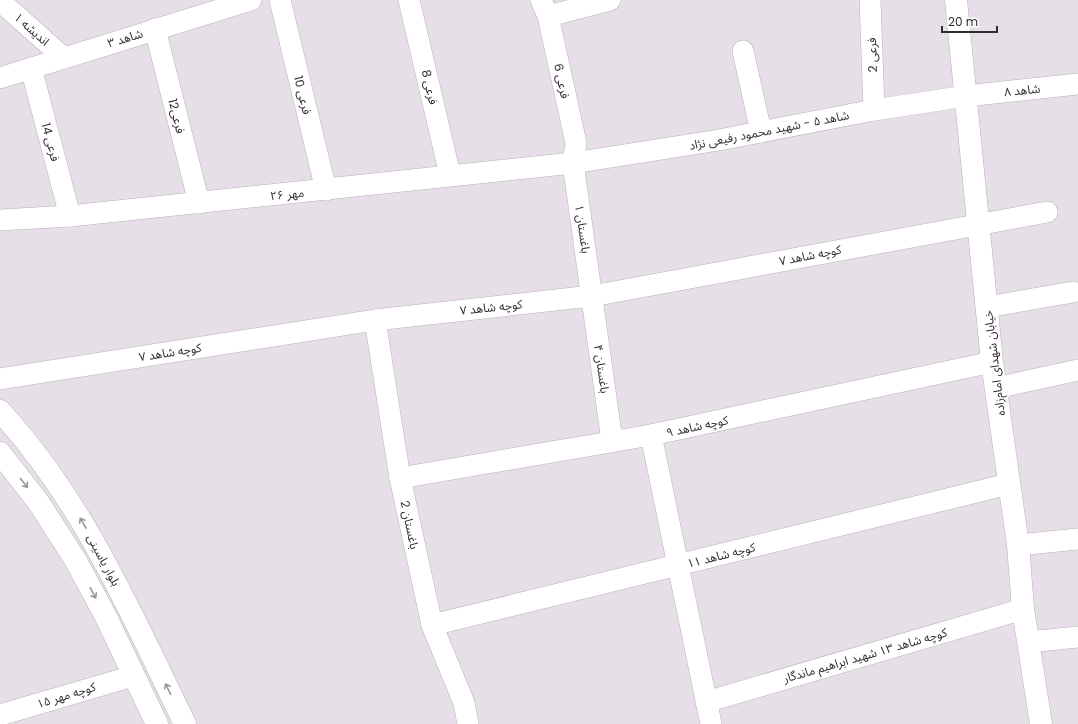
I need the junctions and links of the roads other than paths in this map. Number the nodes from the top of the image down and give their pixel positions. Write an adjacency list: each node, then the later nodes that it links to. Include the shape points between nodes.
1 (251, 0): 9 (street, شاهد ۳)
2 (280, 0): 20 (street, فرعی 10)
3 (410, 0): 19 (street, فرعی 8)
4 (610, 0): 8 (street)
5 (870, 0): 16 (street, فرعی 2)
6 (957, 0): 15 (street, خیابان شهدای امام‌زاده)
7 (0, 1): 11 (street, اندیشه ۱)
8 (544, 8): 18 (street, فرعی 6, via 576,143)
9 (155, 29): 11 (street, شاهد ۳); 21 (street, فرعی12)
10 (743, 51): 17 (street)
11 (64, 58): 12 (street, شاهد ۳)
12 (31, 68): 13 (street, شاهد ۳); 23 (street, فرعی 14)
13 (0, 78)
14 (1078, 84): 15 (street, شاهد ۸)
15 (966, 96): 16 (street, شاهد ۵ - شهید محمود رفیعی نژاد); 25 (street, خیابان شهدای امام‌زاده)
16 (874, 110): 17 (street, شاهد ۵ - شهید محمود رفیعی نژاد)
17 (761, 132): 18 (street, شاهد ۵ - شهید محمود رفیعی نژاد)
18 (573, 163): 19 (street, مهر ۲۶); 27 (street, باغستان ۱)
19 (450, 175): 20 (street, مهر ۲۶)
20 (326, 190): 21 (street, مهر ۲۶)
21 (199, 203): 23 (street, مهر ۲۶)
22 (1047, 212): 25 (street, کوچه شاهد ۷)
23 (70, 216): 24 (street, مهر ۲۶)
24 (0, 220)
25 (979, 224): 27 (street, کوچه شاهد ۷); 28 (street, خیابان شهدای امام‌زاده)
26 (1073, 292): 28 (street)
27 (592, 296): 29 (street, کوچه شاهد ۷); 36 (street, باغستان ۴)
28 (987, 307): 30 (street, خیابان شهدای امام‌زاده)
29 (375, 320): 32 (street, کوچه شاهد ۷); 38 (street, باغستان 2)
30 (992, 362): 33 (street, خیابان شهدای امام‌زاده); 35 (street, کوچه شاهد ۹)
31 (1078, 370): 33 (street)
32 (0, 379)
33 (996, 388): 39 (street, خیابان شهدای امام‌زاده)
34 (0, 411): 51 (street, بلوار یاسینی, one-way to 34, via 82,520 39,458)
35 (651, 435): 36 (street, کوچه شاهد ۹); 42 (street)
36 (612, 441): 38 (street, کوچه شاهد ۹)
37 (0, 453): 47 (street, بلوار یاسینی, one-way to 47, via 39,503 76,561)
38 (400, 478): 44 (street, باغستان 2)
39 (1009, 484): 41 (street, خیابان شهدای امام‌زاده); 42 (street, کوچه شاهد ۱۱)
40 (1078, 539): 41 (street)
41 (1018, 545): 43 (street, خیابان شهدای امام‌زاده)
42 (678, 565): 44 (street, کوچه شاهد ۱۱); 48 (street)
43 (1023, 609): 46 (street, خیابان شهدای امام‌زاده); 48 (street, کوچه شاهد ۱۳ شهید ابراهیم ماندگار)
44 (432, 625): 52 (street, باغستان 2, via 464,703)
45 (1078, 637): 46 (street)
46 (1029, 642): 54 (street, خیابان شهدای امام‌زاده)
47 (133, 676): 49 (street, کوچه مهر ۱۵); 50 (street, بلوار یاسینی)
48 (706, 702): 53 (street)
49 (0, 715)
50 (157, 724)
51 (185, 724)
52 (468, 724)
53 (711, 724)
54 (1041, 724)

